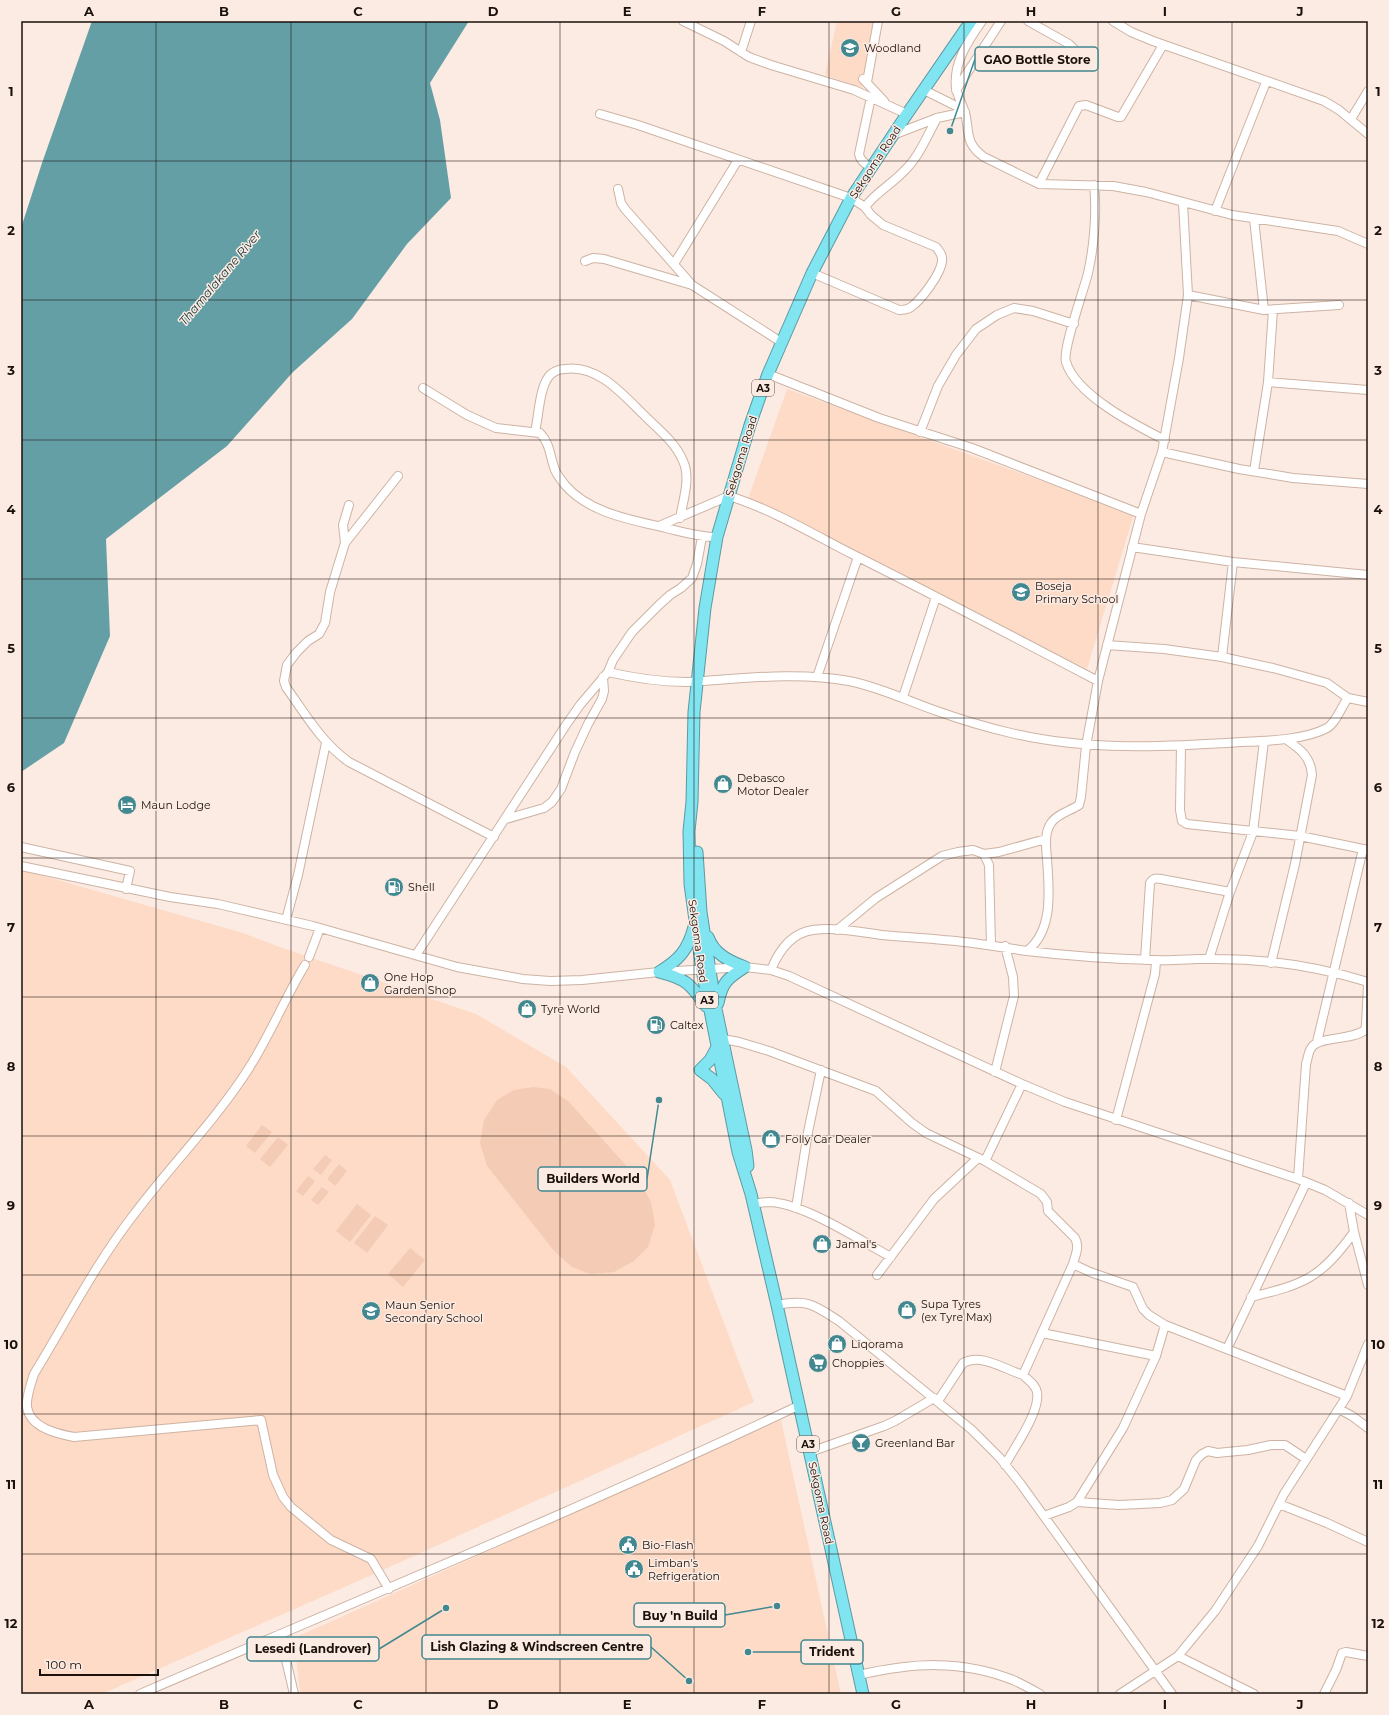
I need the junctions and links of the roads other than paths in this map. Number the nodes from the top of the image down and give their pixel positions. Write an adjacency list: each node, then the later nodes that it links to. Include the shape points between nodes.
1 (683, 21): 10 (street)
2 (751, 21): 10 (street)
3 (878, 21): 17 (street, via 865,81)
4 (971, 21): 13 (highway, Sekgoma Road / A3)
5 (982, 21): 14 (street, via 968,41 958,63)
6 (1001, 21): 14 (street)
7 (1028, 21): 11 (street, via 1069,44)
8 (1113, 21): 9 (street, via 1131,32)
9 (1163, 45): 12 (street); 27 (street, via 1121,117 1086,105 1079,106)
10 (742, 52): 16 (street, via 770,65)
11 (1084, 65)
12 (1266, 82): 22 (street, via 1324,101); 33 (street)
13 (924, 90): 18 (street); 20 (highway, Sekgoma Road / A3)
14 (956, 90): 18 (street)
15 (1368, 91): 22 (street)
16 (871, 97): 17 (street); 26 (street, via 859,154 859,158)
17 (888, 105): 20 (street)
18 (964, 111): 21 (street); 27 (street, via 969,138 976,152)
19 (600, 114): 25 (street)
20 (906, 114): 24 (highway, Sekgoma Road / A3)
21 (937, 118): 24 (street); 32 (street, via 919,151 904,171 877,193)
22 (1351, 119): 23 (street)
23 (1368, 134)
24 (892, 136): 26 (highway, Sekgoma Road / A3)
25 (738, 160): 30 (street); 37 (street)
26 (871, 168): 30 (highway, Sekgoma Road / A3)
27 (1040, 184): 28 (street)
28 (1094, 185): 31 (street, via 1146,192); 43 (street, via 1093,237 1088,272)
29 (618, 189): 37 (street, via 625,209)
30 (851, 198): 32 (street); 38 (highway, Sekgoma Road / A3)
31 (1183, 203): 33 (street); 40 (street)
32 (865, 207): 38 (street, via 883,225 936,247 942,260 933,282 910,308 899,310)
33 (1215, 211): 34 (street)
34 (1254, 219): 35 (street, via 1338,230); 42 (street)
35 (1368, 244)
36 (585, 261): 39 (street, via 593,258 604,259)
37 (674, 264): 39 (street)
38 (812, 273): 44 (highway, Sekgoma Road / A3)
39 (692, 286): 44 (street)
40 (1188, 295): 42 (street); 51 (street)
41 (1339, 305): 42 (street)
42 (1269, 310): 46 (street)
43 (1074, 324): 50 (street, via 1014,308 997,315 976,329 956,355 938,386); 51 (street, via 1066,347 1065,361 1073,376 1104,405)
44 (781, 342): 45 (highway, Sekgoma Road / A3)
45 (768, 374): 50 (street); 56 (highway, Sekgoma Road / A3)
46 (1268, 382): 48 (street); 53 (street)
47 (423, 388): 49 (street, via 467,415 496,428)
48 (1368, 390)
49 (534, 432): 59 (street, via 542,394 552,374 568,368 597,375 613,386 680,453 686,474); 60 (street, via 543,437 556,470 579,498 615,514)
50 (920, 432): 58 (street, via 972,448)
51 (1164, 440): 52 (street)
52 (1162, 452): 53 (street); 58 (street)
53 (1254, 471): 55 (street, via 1293,478)
54 (398, 476): 63 (street)
55 (1368, 484)
56 (729, 496): 59 (street); 62 (highway, Sekgoma Road / A3); 65 (street, via 758,507)
57 (349, 505): 63 (street, via 343,526)
58 (1141, 514): 64 (street)
59 (680, 518): 60 (street)
60 (660, 526): 61 (street)
61 (702, 537): 62 (street); 71 (street, via 692,578 643,620 623,645)
62 (717, 537): 74 (highway, Sekgoma Road / A3, via 704,608)
63 (345, 543): 80 (street, via 330,592 324,623 319,634 308,641 289,661 284,681)
64 (1132, 548): 66 (street); 69 (street)
65 (858, 557): 68 (street); 72 (street)
66 (1233, 562): 67 (street); 70 (street)
67 (1368, 574)
68 (936, 597): 73 (street); 75 (street)
69 (1107, 645): 70 (street); 73 (street)
70 (1222, 657): 76 (street, via 1314,678 1327,683)
71 (605, 675): 74 (street); 83 (street, via 566,725); 83 (street, via 602,699 575,752 561,789 544,808)
72 (817, 677): 74 (street); 75 (street, via 850,681)
73 (1098, 681): 81 (street)
74 (696, 682): 95 (highway, Sekgoma Road / A3, via 689,831 690,884)
75 (903, 698): 81 (street, via 1009,732)
76 (1348, 698): 77 (street); 78 (street, via 1334,722 1327,728)
77 (1368, 702)
78 (1286, 740): 79 (street); 85 (street, via 1308,758 1312,765 1309,795)
79 (1264, 741): 82 (street); 84 (street)
80 (326, 743): 86 (street, via 349,762); 94 (street, via 298,876)
81 (1086, 746): 82 (street); 87 (street, via 1079,804 1056,817 1047,830)
82 (1181, 746): 84 (street, via 1182,821 1187,824)
83 (506, 819): 86 (street)
84 (1253, 832): 85 (street); 93 (street)
85 (1300, 836): 89 (street); 106 (street)
86 (494, 837): 101 (street)
87 (1046, 839): 90 (street); 100 (street, via 1048,908 1038,939)
88 (21, 847): 92 (street, via 130,872)
89 (1365, 849): 112 (street)
90 (984, 854): 97 (street, via 972,850 942,856 876,898); 98 (street, via 989,865)
91 (21, 866): 92 (street)
92 (126, 888): 94 (street, via 218,904)
93 (1230, 892): 103 (street); 104 (street, via 1155,878 1152,880)
94 (286, 920): 96 (street)
95 (698, 923): 108 (highway, via 714,948 730,961); 109 (highway, Sekgoma Road / A3); 111 (highway, via 682,955)
96 (320, 928): 101 (street); 102 (street)
97 (837, 930): 98 (street); 110 (street, via 799,933 786,943)
98 (992, 945): 99 (street)
99 (1005, 946): 100 (street); 120 (street, via 1013,977 1014,996)
100 (1027, 951): 104 (street)
101 (416, 955): 111 (street, via 457,967 523,979 550,981)
102 (309, 957)
103 (1209, 959): 105 (street); 106 (street)
104 (1145, 960): 105 (street)
105 (1156, 960): 123 (street, via 1155,974)
106 (1271, 963): 112 (street)
107 (305, 965): 157 (street, via 261,1048 227,1100 135,1212 102,1258 34,1374 27,1408 33,1420 43,1427 58,1434 74,1437 261,1420 273,1475 291,1507 331,1540 371,1559)
108 (745, 967): 109 (street); 110 (street); 115 (highway, via 723,985)
109 (706, 970): 111 (street); 115 (highway, Sekgoma Road / A3)
110 (771, 970): 120 (street)
111 (659, 972): 115 (highway, via 678,977 688,983)
112 (1334, 972): 113 (street); 117 (street)
113 (1368, 982)
114 (1368, 985): 117 (street, via 1365,1030 1354,1036)
115 (713, 1009): 116 (highway, Sekgoma Road / A3); 118 (highway, Sekgoma Road / A3)
116 (723, 1039): 119 (street, via 768,1051); 127 (highway, Sekgoma Road / A3, via 746,1150)
117 (1317, 1042): 125 (street, via 1312,1046 1306,1064)
118 (716, 1049): 122 (highway, Sekgoma Road / A3); 122 (highway, via 700,1070 721,1088)
119 (821, 1070): 124 (street, via 876,1091 926,1133); 129 (street)
120 (995, 1072): 121 (street)
121 (1022, 1084): 123 (street); 124 (street)
122 (727, 1099): 127 (highway, Sekgoma Road / A3, via 738,1152)
123 (1116, 1120): 125 (street)
124 (981, 1159): 132 (street, via 934,1200); 133 (street, via 1044,1197 1048,1211 1077,1242)
125 (1298, 1179): 126 (street)
126 (1306, 1183): 128 (street); 136 (street)
127 (752, 1199): 129 (street); 137 (highway, Sekgoma Road / A3)
128 (1349, 1203): 130 (street); 131 (street)
129 (796, 1208): 132 (street, via 812,1214)
130 (1368, 1215)
131 (1354, 1232): 135 (street); 136 (street, via 1343,1248 1315,1275 1300,1284)
132 (890, 1257): 134 (street)
133 (1073, 1264): 138 (street, via 1133,1287 1149,1315); 139 (street)
134 (877, 1275)
135 (1368, 1285)
136 (1251, 1297): 141 (street)
137 (777, 1305): 146 (street, via 799,1302 821,1308); 147 (highway, Sekgoma Road / A3)
138 (1165, 1325): 141 (street); 143 (street)
139 (1042, 1333): 143 (street); 144 (street)
140 (1368, 1344): 142 (street)
141 (1227, 1349): 145 (street)
142 (1366, 1354): 145 (street)
143 (1156, 1356): 153 (street, via 1123,1428)
144 (1023, 1375): 146 (street, via 982,1360 968,1360); 152 (street, via 1036,1389 1036,1410)
145 (1347, 1396): 148 (street)
146 (936, 1399): 150 (street, via 884,1426); 152 (street, via 972,1430)
147 (800, 1405): 150 (highway, Sekgoma Road / A3); 157 (street, via 666,1468)
148 (1339, 1409): 149 (street); 151 (street)
149 (1368, 1428)
150 (810, 1452): 162 (highway, Sekgoma Road / A3)
151 (1306, 1459): 153 (street, via 1285,1445 1208,1452 1196,1460 1184,1489 1172,1500 1119,1505); 154 (street)
152 (1005, 1465): 155 (street)
153 (1077, 1502): 155 (street)
154 (1279, 1504): 156 (street); 159 (street, via 1258,1546 1234,1585)
155 (1044, 1516): 161 (street)
156 (1368, 1542)
157 (389, 1589): 158 (street)
158 (280, 1634): 163 (street); 164 (street)
159 (1178, 1656): 161 (street); 169 (street)
160 (1368, 1656): 170 (street, via 1342,1653)
161 (1155, 1671): 167 (street); 168 (street)
162 (859, 1675): 165 (highway, Sekgoma Road / A3); 166 (street, via 920,1665 963,1666 1013,1680)
163 (140, 1694)
164 (294, 1694)
165 (863, 1694)
166 (1040, 1694)
167 (1120, 1694)
168 (1172, 1694)
169 (1254, 1694)
170 (1324, 1694)

